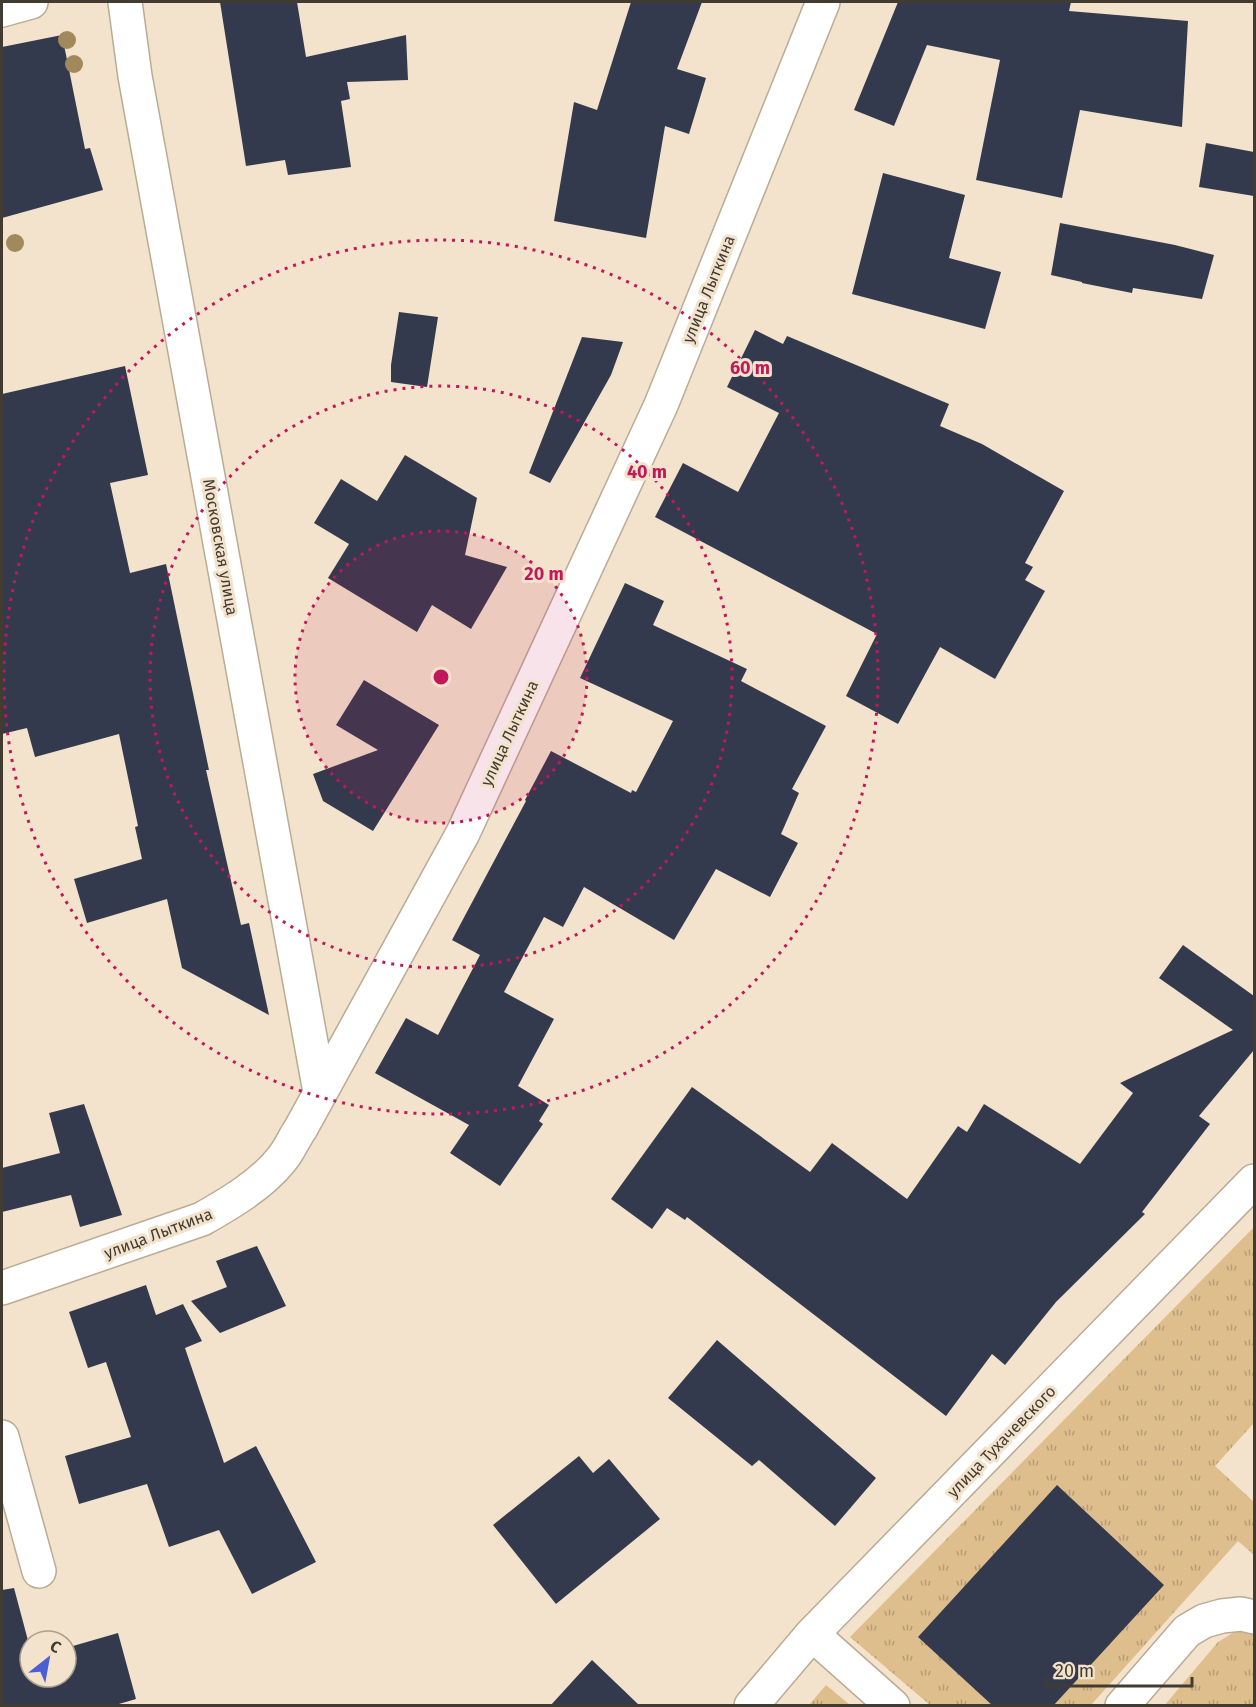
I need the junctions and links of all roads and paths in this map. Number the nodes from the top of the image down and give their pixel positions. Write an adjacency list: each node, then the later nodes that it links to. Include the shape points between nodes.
1 (31, 2): 4 (street)
2 (125, 2): 5 (street, Московская улица, via 135,76)
3 (823, 2): 5 (street, улица Лыткина, via 662,405 462,832)
4 (2, 10)
5 (320, 1092): 7 (street, улица Лыткина, via 281,1160 230,1203 202,1219)
6 (1254, 1181): 11 (street, улица Тухачевского)
7 (2, 1288)
8 (2, 1437): 9 (street)
9 (39, 1571)
10 (1254, 1617): 14 (street, via 1222,1616 1187,1631)
11 (812, 1634): 12 (street, улица Тухачевского); 13 (street)
12 (751, 1706)
13 (893, 1706)
14 (1122, 1706)

